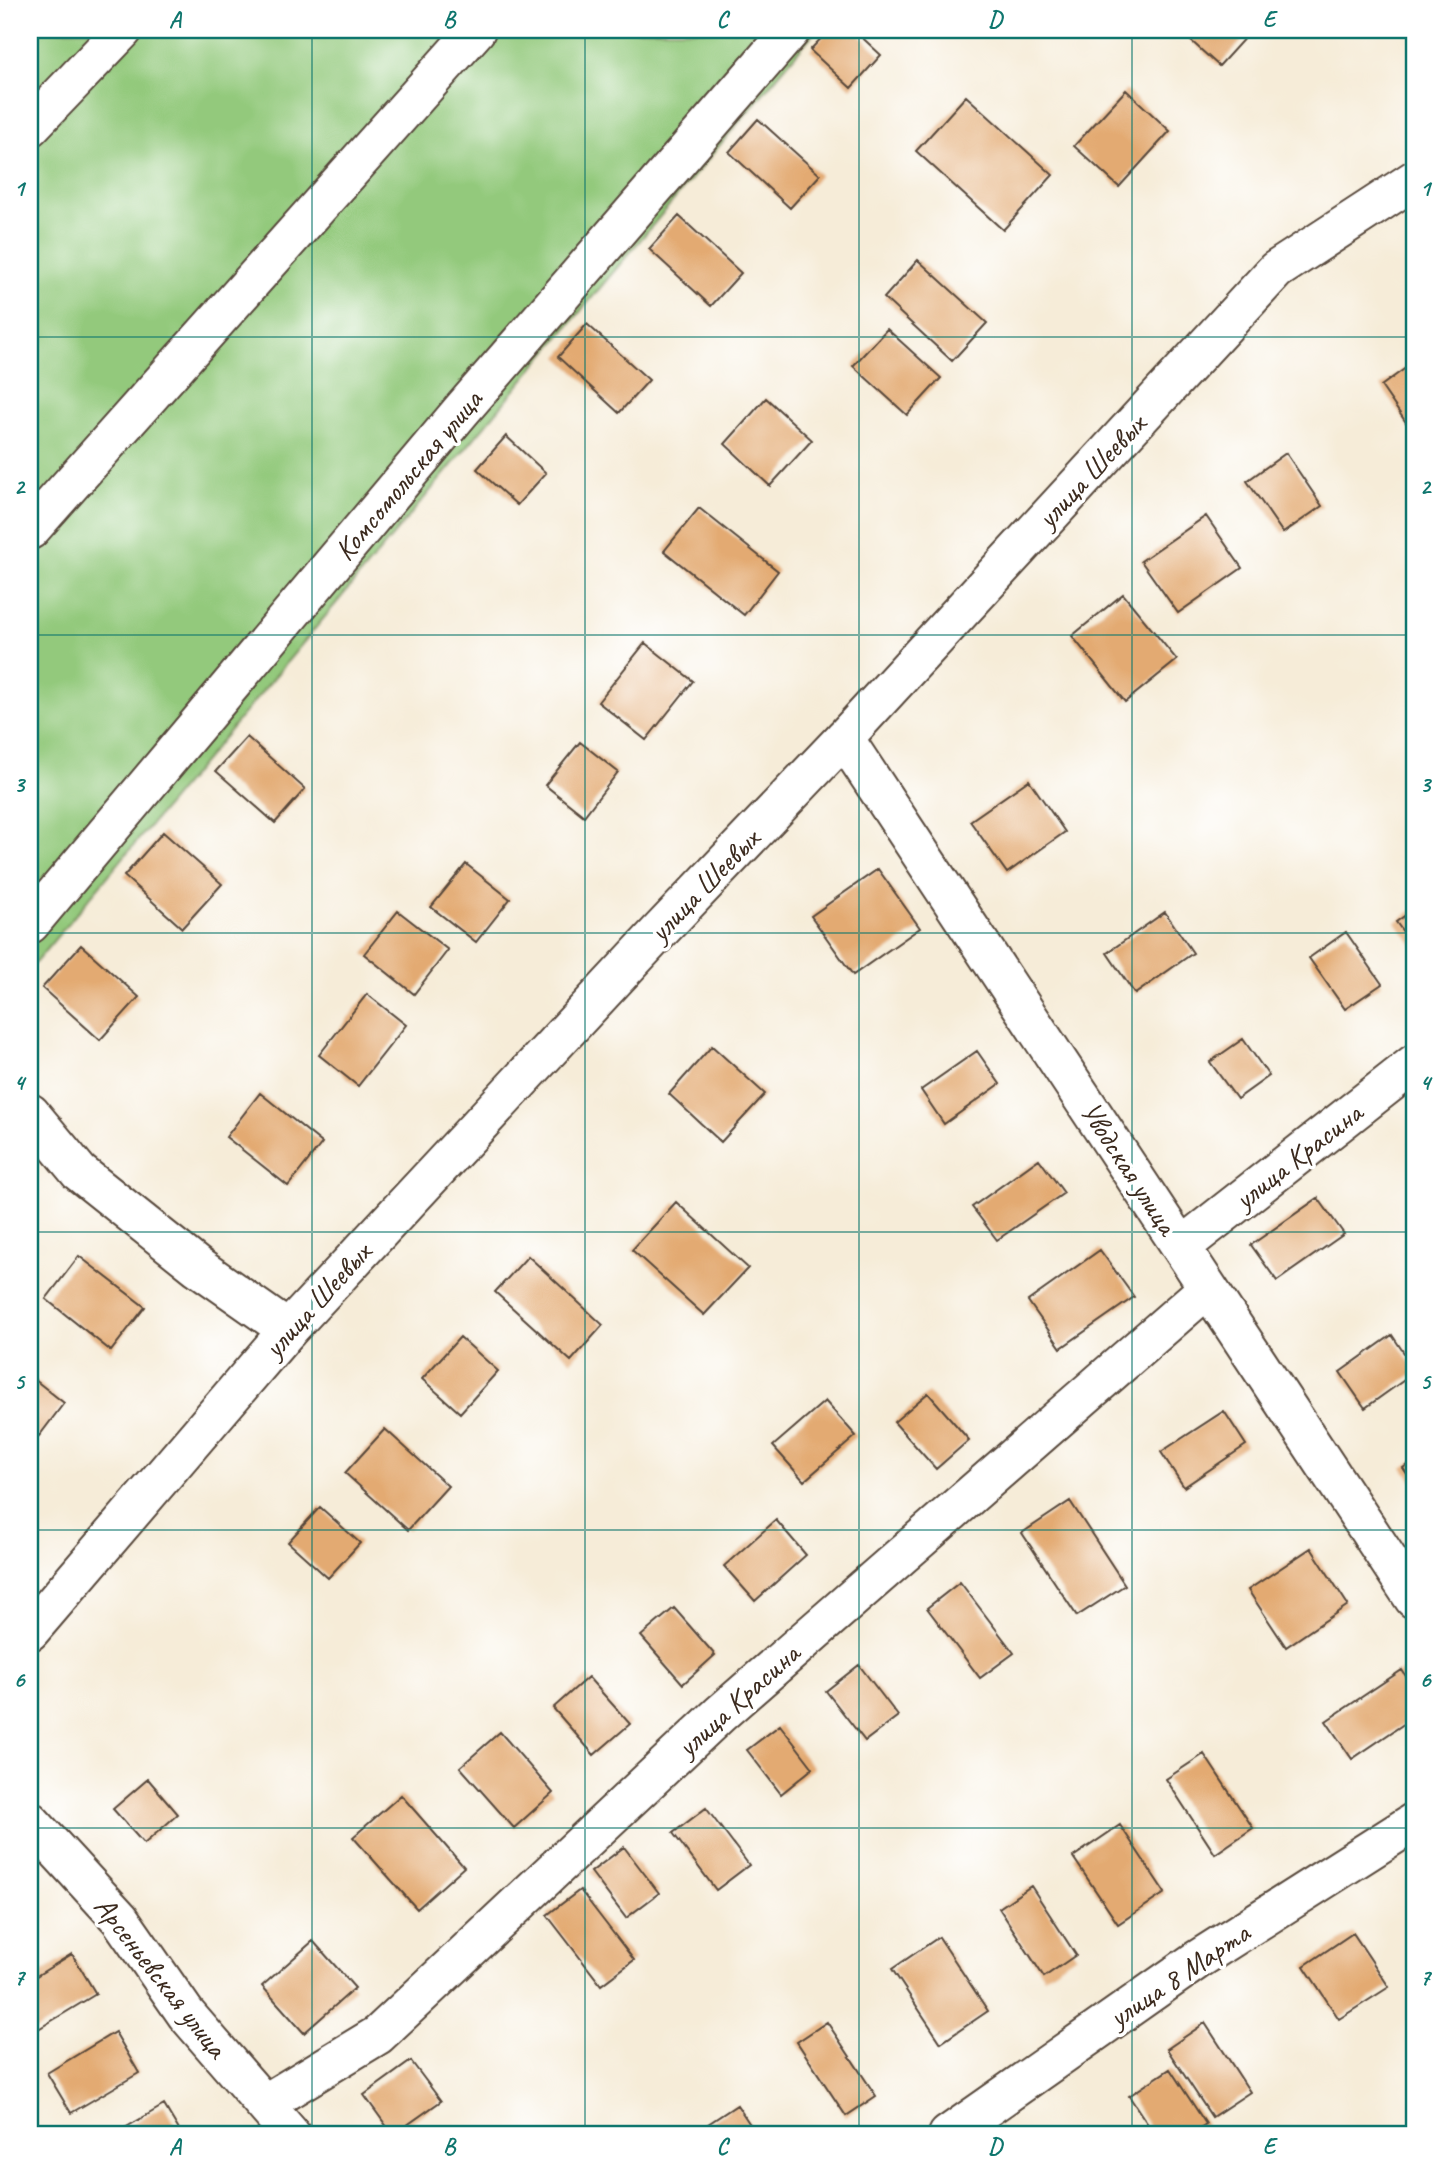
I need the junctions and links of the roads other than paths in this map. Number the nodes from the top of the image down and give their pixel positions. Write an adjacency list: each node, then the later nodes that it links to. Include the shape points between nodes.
1 (123, 30): 4 (street)
2 (476, 30): 6 (street)
3 (791, 30): 8 (street, Комсомольская улица, via 461,411)
4 (30, 127)
5 (1414, 180): 7 (street, улица Шеевых, via 1276,270)
6 (30, 530)
7 (844, 738): 11 (street, Уводская улица); 13 (street, улица Шеевых)
8 (30, 924)
9 (1414, 1064): 11 (street, улица Красина)
10 (30, 1113): 13 (street, via 79,1172 197,1266)
11 (1181, 1247): 12 (street, Уводская улица)
12 (1208, 1288): 14 (street, Уводская улица); 18 (street, улица Красина, via 720,1714 378,2035)
13 (288, 1330): 15 (street, улица Шеевых)
14 (1414, 1599)
15 (30, 1631)
16 (30, 1821): 18 (street, Арсеньевская улица, via 120,1919 186,2014)
17 (1414, 1822): 20 (street, улица 8 Марта, via 1197,1960)
18 (264, 2105): 19 (street, Арсеньевская улица)
19 (291, 2135)
20 (948, 2135)

